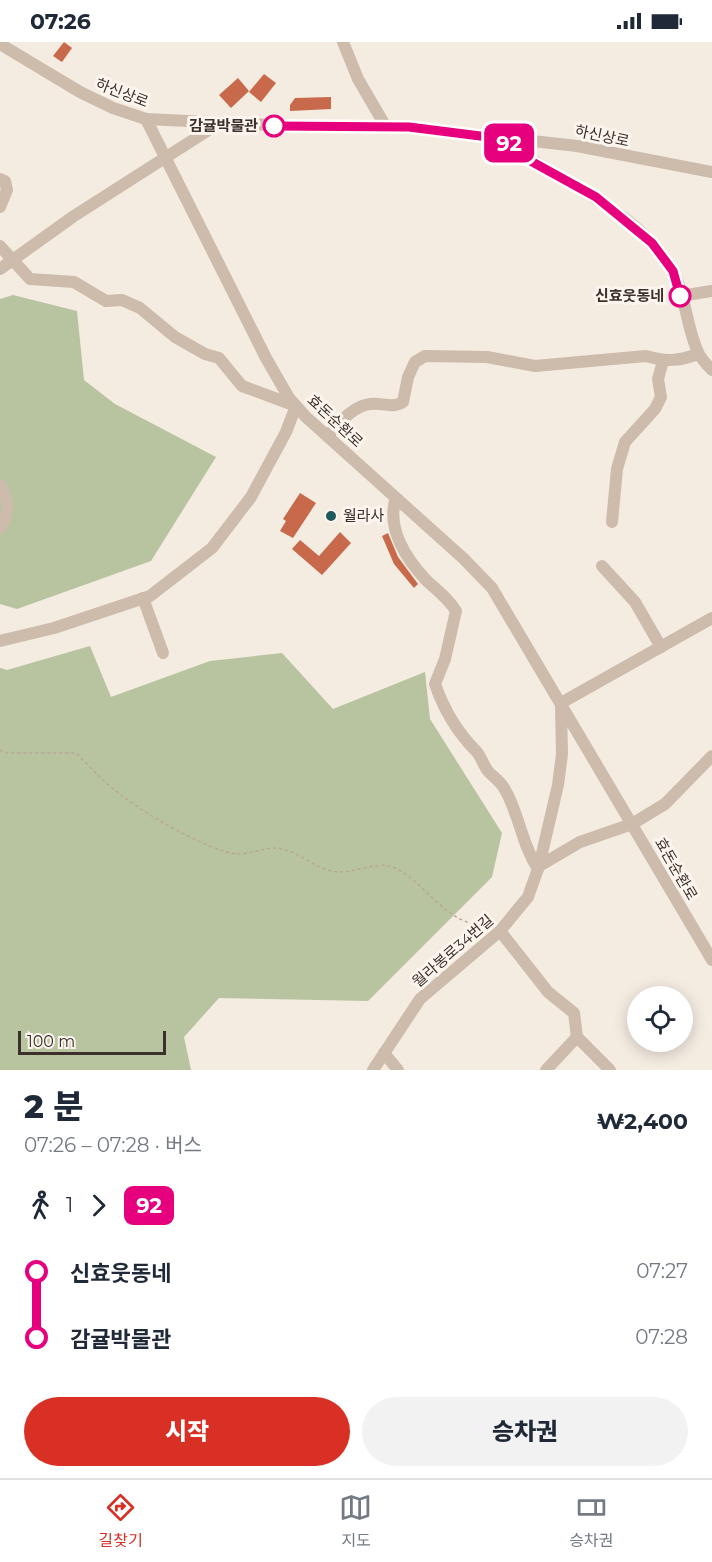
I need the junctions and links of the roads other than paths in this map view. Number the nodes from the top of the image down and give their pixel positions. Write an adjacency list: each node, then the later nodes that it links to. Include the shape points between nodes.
1 (343, 42): 5 (street, via 358,79)
2 (0, 44): 3 (street, 하신상로, via 80,92)
3 (146, 119): 4 (street, 하신상로); 7 (street, 효돈순환로)
4 (219, 123): 5 (street, 하신상로); 7 (street)
5 (386, 127): 6 (street, 하신상로)
6 (504, 139): 8 (street, 하신상로, via 578,146); 15 (street, via 527,159 596,197 652,243 673,271)
7 (165, 156): 12 (street); 19 (street, 효돈순환로, via 266,358)
8 (712, 172)
9 (0, 179): 10 (street, via 8,190)
10 (0, 207)
11 (0, 246): 12 (street)
12 (13, 260): 13 (street); 19 (street, via 30,279 74,282 106,301 123,300 140,308 175,337 219,358 242,386)
13 (0, 269)
14 (712, 291): 15 (street)
15 (680, 296): 16 (street)
16 (698, 354): 17 (street, via 679,361); 18 (street)
17 (663, 361): 20 (street, via 634,356 535,366 487,357 426,356 415,362 403,402 397,406 359,407); 23 (street, via 658,379 662,397 625,442 617,469)
18 (712, 370)
19 (296, 406): 20 (street, 효돈순환로); 26 (street, via 251,497 212,548)
20 (327, 436): 22 (street, 효돈순환로)
21 (0, 485): 24 (street, via 8,498 8,516)
22 (396, 498): 31 (street, 효돈순환로, via 492,588); 34 (street, via 393,526 407,555 456,612 435,684 453,724 504,787 527,851)
23 (612, 522)
24 (0, 528)
25 (602, 566): 29 (street, via 635,602)
26 (143, 598): 28 (street, via 54,628); 30 (street)
27 (712, 618): 29 (street)
28 (0, 641)
29 (661, 647): 31 (street)
30 (163, 652)
31 (561, 703): 33 (street, 효돈순환로); 34 (street, 월라봉로34번길, via 558,785)
32 (712, 756): 33 (street, via 665,804)
33 (632, 824): 34 (street, via 580,842); 36 (street, 효돈순환로)
34 (539, 868): 35 (street, 월라봉로34번길, via 528,897)
35 (503, 927): 37 (street, via 548,992 574,1013); 38 (street, 월라봉로34번길, via 420,999)
36 (712, 960)
37 (577, 1037): 41 (street); 42 (street)
38 (384, 1053): 39 (street, 월라봉로34번길); 40 (street)
39 (373, 1070)
40 (398, 1070)
41 (546, 1070)
42 (610, 1070)

